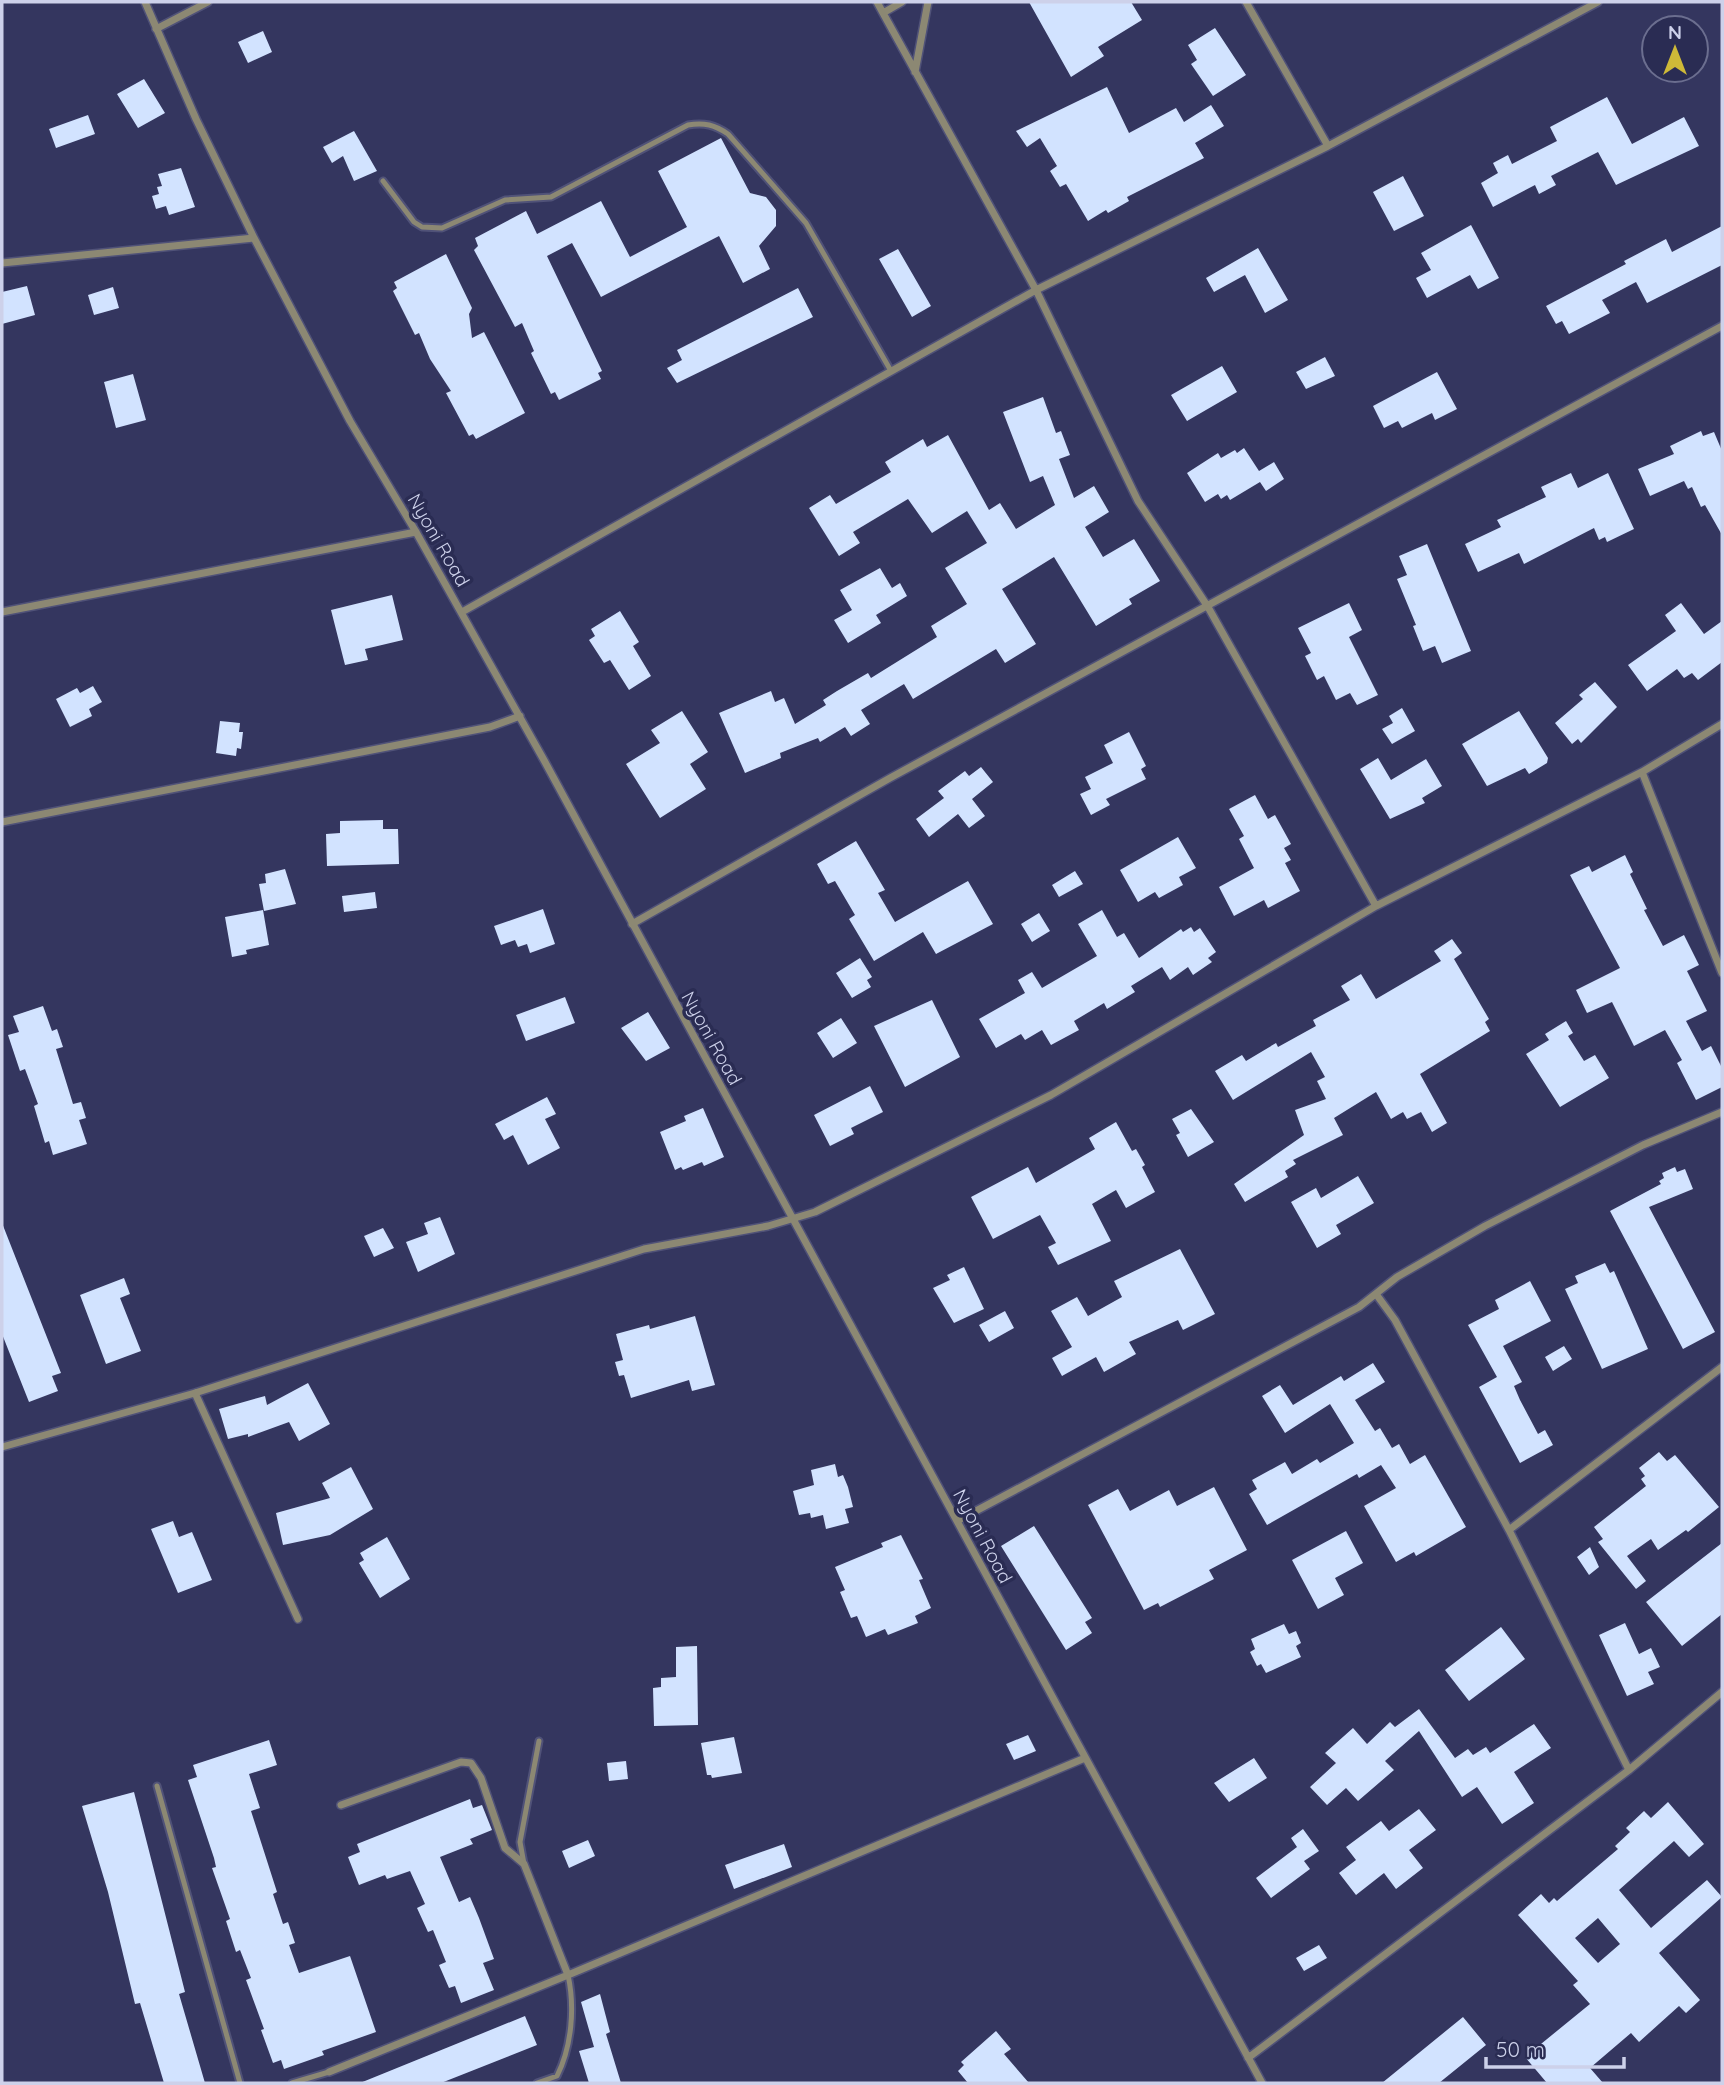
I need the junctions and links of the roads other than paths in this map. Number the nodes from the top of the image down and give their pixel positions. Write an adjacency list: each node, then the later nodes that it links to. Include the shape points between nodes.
1 (145, 2): 9 (street, Nyoni Road)
2 (208, 2): 9 (street)
3 (877, 2): 8 (street)
4 (902, 2): 8 (street)
5 (928, 2): 10 (street)
6 (1246, 2): 11 (street)
7 (1598, 2): 11 (street)
8 (883, 13): 10 (street)
9 (156, 29): 13 (street, Nyoni Road)
10 (915, 72): 15 (street)
11 (1328, 146): 15 (street)
12 (383, 181): 17 (lane, via 414,222 442,228 505,200 551,198 688,125 718,127 806,223)
13 (254, 238): 14 (street); 18 (street, Nyoni Road, via 350,421)
14 (2, 263)
15 (1036, 290): 17 (street); 19 (street, via 1138,501)
16 (1722, 326): 19 (street)
17 (891, 371): 21 (street)
18 (416, 532): 20 (street); 21 (street, Nyoni Road)
19 (1208, 607): 26 (street); 27 (street, via 890,778)
20 (2, 612)
21 (462, 612): 22 (street, Nyoni Road)
22 (520, 716): 25 (street, via 490,727); 27 (street, Nyoni Road)
23 (1722, 724): 24 (street)
24 (1642, 772): 26 (street); 28 (street)
25 (2, 822)
26 (1376, 906): 30 (street, via 1051,1095)
27 (632, 924): 30 (street, Nyoni Road)
28 (1722, 973)
29 (1722, 1112): 31 (street, via 1643,1145 1485,1226)
30 (793, 1219): 33 (street, via 644,1249); 35 (street, Nyoni Road)
31 (1376, 1294): 35 (street); 36 (street, via 1395,1320)
32 (1722, 1367): 36 (street)
33 (195, 1393): 34 (street); 37 (street)
34 (2, 1447)
35 (957, 1521): 40 (street, Nyoni Road)
36 (1509, 1530): 41 (street)
37 (298, 1619)
38 (1722, 1692): 41 (street)
39 (539, 1741): 44 (lane, via 520,1842)
40 (1085, 1758): 45 (street); 46 (street, Nyoni Road)
41 (1629, 1770): 46 (street)
42 (157, 1786): 49 (lane)
43 (341, 1805): 44 (street, via 461,1762 471,1763 481,1778 505,1848)
44 (524, 1864): 45 (street)
45 (568, 1975): 47 (street); 48 (lane, via 573,2001 564,2062)
46 (1248, 2058): 53 (street, Nyoni Road)
47 (329, 2072): 50 (lane)
48 (557, 2076): 51 (lane); 52 (lane)
49 (240, 2083)
50 (292, 2083)
51 (537, 2083)
52 (559, 2083)
53 (1262, 2083)

